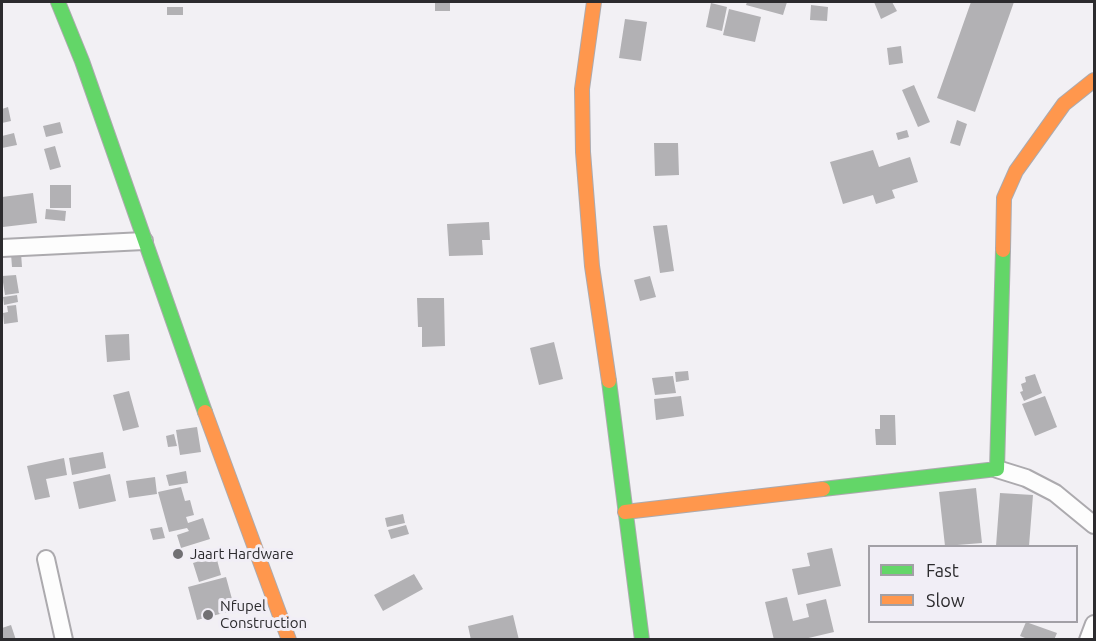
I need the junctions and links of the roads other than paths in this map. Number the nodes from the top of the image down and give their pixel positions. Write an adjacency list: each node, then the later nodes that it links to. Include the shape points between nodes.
1 (58, 2): 4 (street)
2 (594, 2): 7 (street, via 582,90 583,152 591,266)
3 (1095, 80): 6 (street, via 1064,104 1016,171 1004,198)
4 (144, 241): 5 (street); 12 (street)
5 (2, 248)
6 (997, 470): 7 (street); 8 (street, via 1026,478 1055,493)
7 (626, 512): 13 (street)
8 (1095, 525)
9 (46, 559): 11 (street)
10 (1095, 624): 14 (street)
11 (64, 639)
12 (289, 639)
13 (642, 639)
14 (1088, 639)

